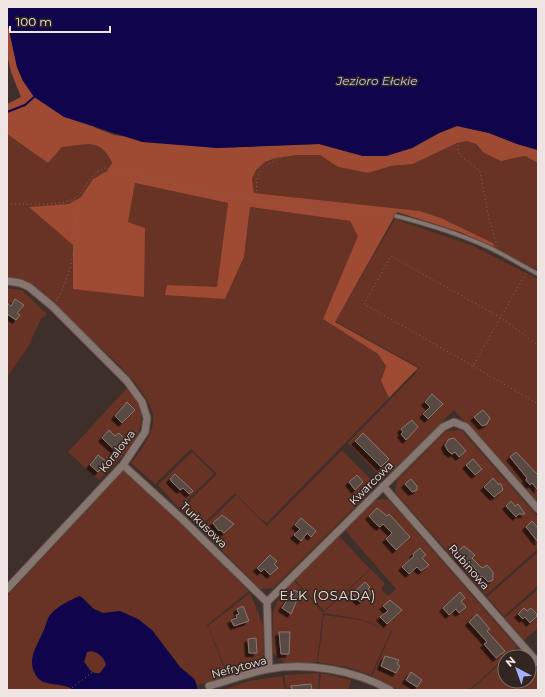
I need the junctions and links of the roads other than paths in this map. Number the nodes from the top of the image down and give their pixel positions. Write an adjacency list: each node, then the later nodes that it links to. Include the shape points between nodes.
1 (396, 216): 2 (lane, via 432,226 499,252)
2 (538, 274)
3 (7, 281): 4 (street, Koralowa, via 29,287 52,306 127,381 142,402 148,418 145,432)
4 (123, 465): 7 (street, Koralowa); 8 (street, Turkusowa, via 182,518)
5 (383, 486): 6 (street, Kwarcowa, via 443,427 454,422 466,427); 8 (street, Kwarcowa); 9 (street, Rubinowa)
6 (538, 508)
7 (7, 588)
8 (267, 602): 10 (street)
9 (538, 663)
10 (269, 669): 11 (street, Nefrytowa); 12 (street, Nefrytowa, via 323,667 364,678)
11 (209, 686)
12 (390, 690)

